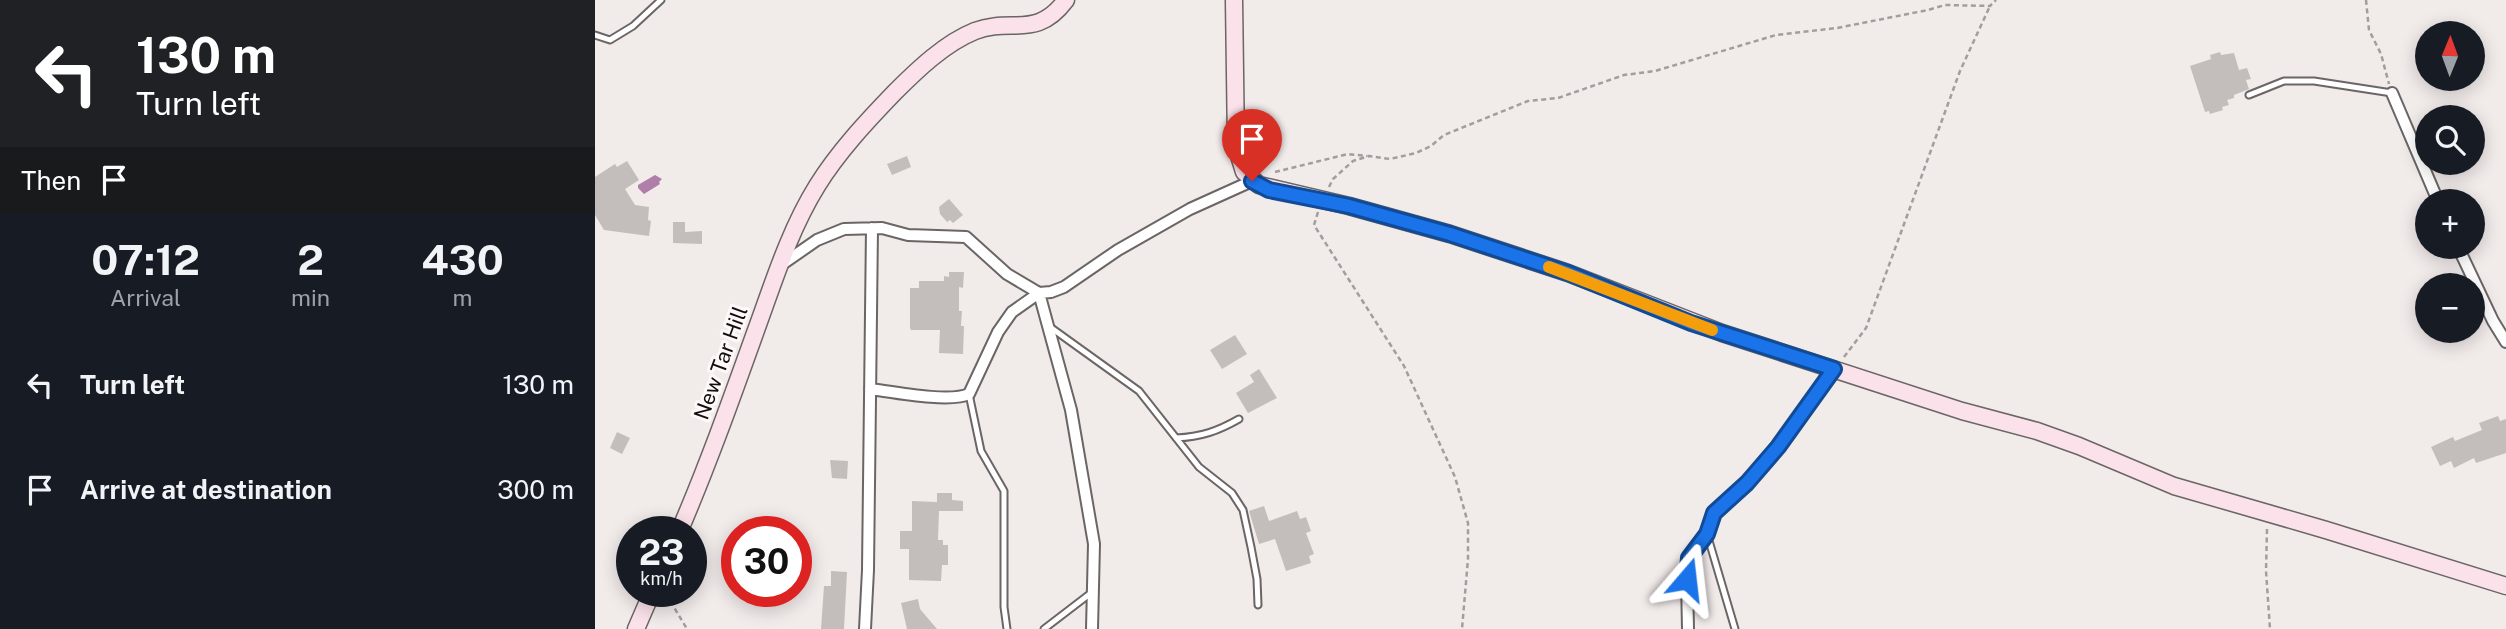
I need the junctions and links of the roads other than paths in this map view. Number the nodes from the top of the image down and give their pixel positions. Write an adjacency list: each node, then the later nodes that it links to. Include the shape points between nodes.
1 (661, 0): 4 (lane, via 623,34 610,40)
2 (1066, 0): 11 (street, New Tar Hill, via 1042,22 977,30 956,41 897,91 826,172)
3 (1234, 0): 7 (street, via 1235,146 1240,165)
4 (595, 35)
5 (2392, 93): 6 (lane, via 2284,81); 8 (street)
6 (2249, 95)
7 (1252, 181): 12 (street, via 1190,209 1064,287); 15 (street, via 1269,190 1450,234 1568,273 1691,323)
8 (2433, 189)
9 (872, 228): 11 (street, via 831,233); 12 (street, via 908,235 966,237 1007,274); 16 (street)
10 (2464, 259): 14 (street)
11 (781, 265): 20 (street, New Tar Hill)
12 (1039, 293): 13 (street); 17 (street, via 1004,321)
13 (1048, 326): 19 (lane, via 1139,391); 23 (street, via 1071,411 1090,518)
14 (2506, 342)
15 (1834, 369): 21 (lane, via 1778,447 1714,513); 22 (street, via 2036,430 2174,486)
16 (870, 389): 17 (street, via 945,397); 27 (street)
17 (969, 394): 28 (lane, via 981,451 1004,491)
18 (1238, 419): 19 (lane, via 1197,438)
19 (1176, 438): 24 (lane, via 1199,467 1232,493 1243,510)
20 (686, 516)
21 (1707, 534): 31 (street, via 1689,558); 32 (lane)
22 (2506, 586)
23 (1093, 592): 29 (lane); 30 (street)
24 (1258, 605)
25 (646, 607): 26 (street)
26 (636, 629)
27 (865, 629)
28 (1007, 629)
29 (1044, 629)
30 (1092, 629)
31 (1688, 629)
32 (1735, 629)

